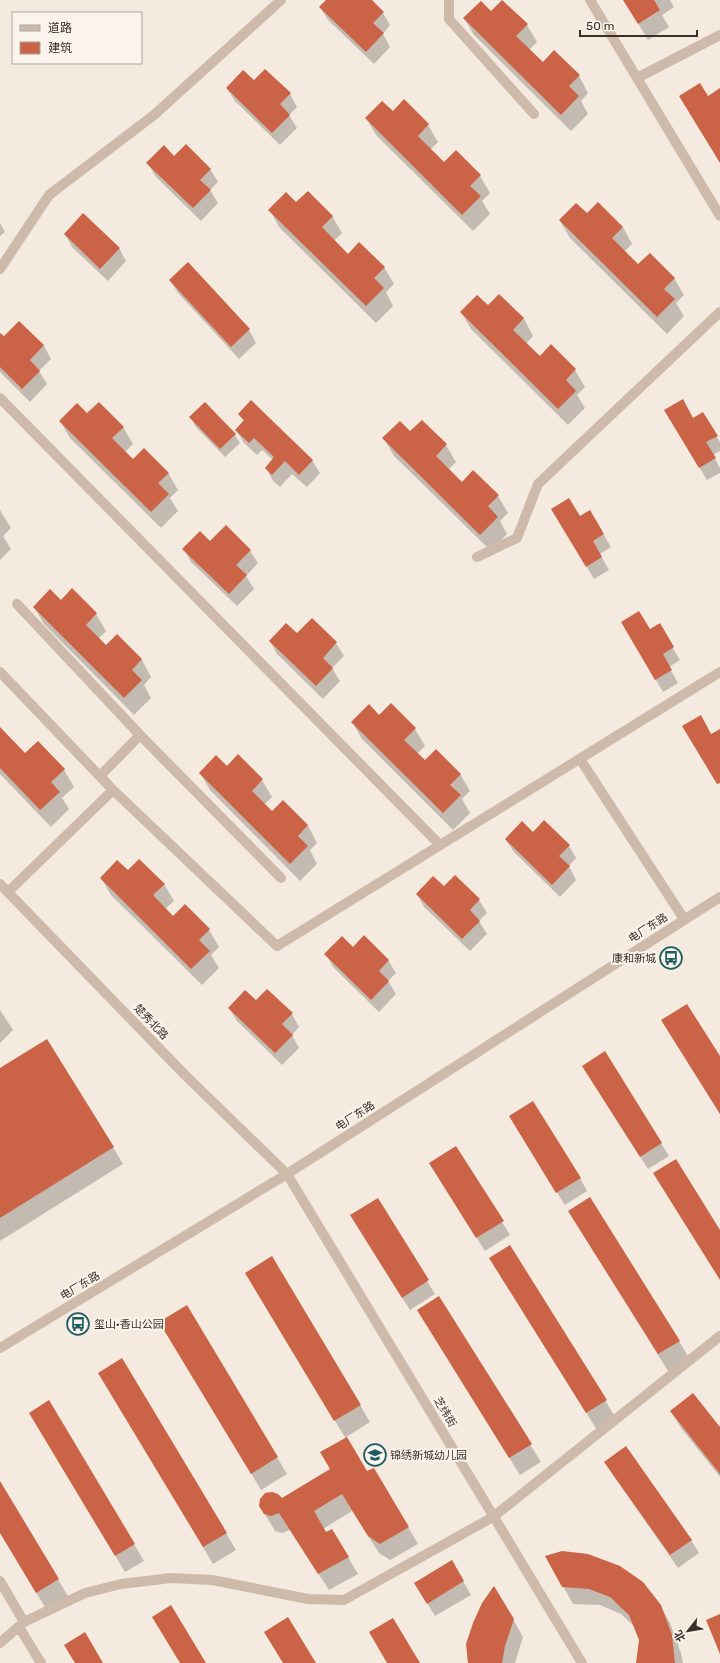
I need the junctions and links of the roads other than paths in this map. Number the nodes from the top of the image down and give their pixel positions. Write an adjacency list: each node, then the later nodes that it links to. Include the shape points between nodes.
1 (281, 0): 8 (street, via 154,115 49,195)
2 (449, 0): 6 (street, via 449,20)
3 (590, 0): 5 (street)
4 (720, 35): 5 (street)
5 (637, 78): 7 (street)
6 (534, 114)
7 (720, 216)
8 (0, 269)
9 (720, 312): 11 (street, via 538,484 517,538)
10 (0, 398): 19 (street)
11 (477, 557)
12 (17, 604): 15 (street)
13 (0, 672): 17 (street)
14 (720, 672): 16 (street)
15 (140, 735): 17 (street); 20 (street)
16 (580, 759): 19 (street); 24 (street)
17 (100, 776): 18 (street)
18 (113, 790): 19 (street, via 277,946); 22 (street)
19 (440, 845)
20 (281, 878)
21 (0, 884): 22 (street, 楚秀北路)
22 (8, 892): 25 (street, 楚秀北路, via 185,1075)
23 (720, 897): 24 (street, 电厂东路)
24 (684, 920): 25 (street, 电厂东路)
25 (287, 1174): 27 (street, 电厂东路); 28 (street, 芝纬街)
26 (720, 1336): 28 (street)
27 (0, 1348)
28 (493, 1516): 30 (street, via 344,1600 308,1599 212,1580 171,1578 121,1584 85,1593); 33 (street, 芝纬街)
29 (0, 1581): 30 (street)
30 (22, 1624): 31 (street); 32 (street)
31 (0, 1643)
32 (41, 1663)
33 (582, 1663)

